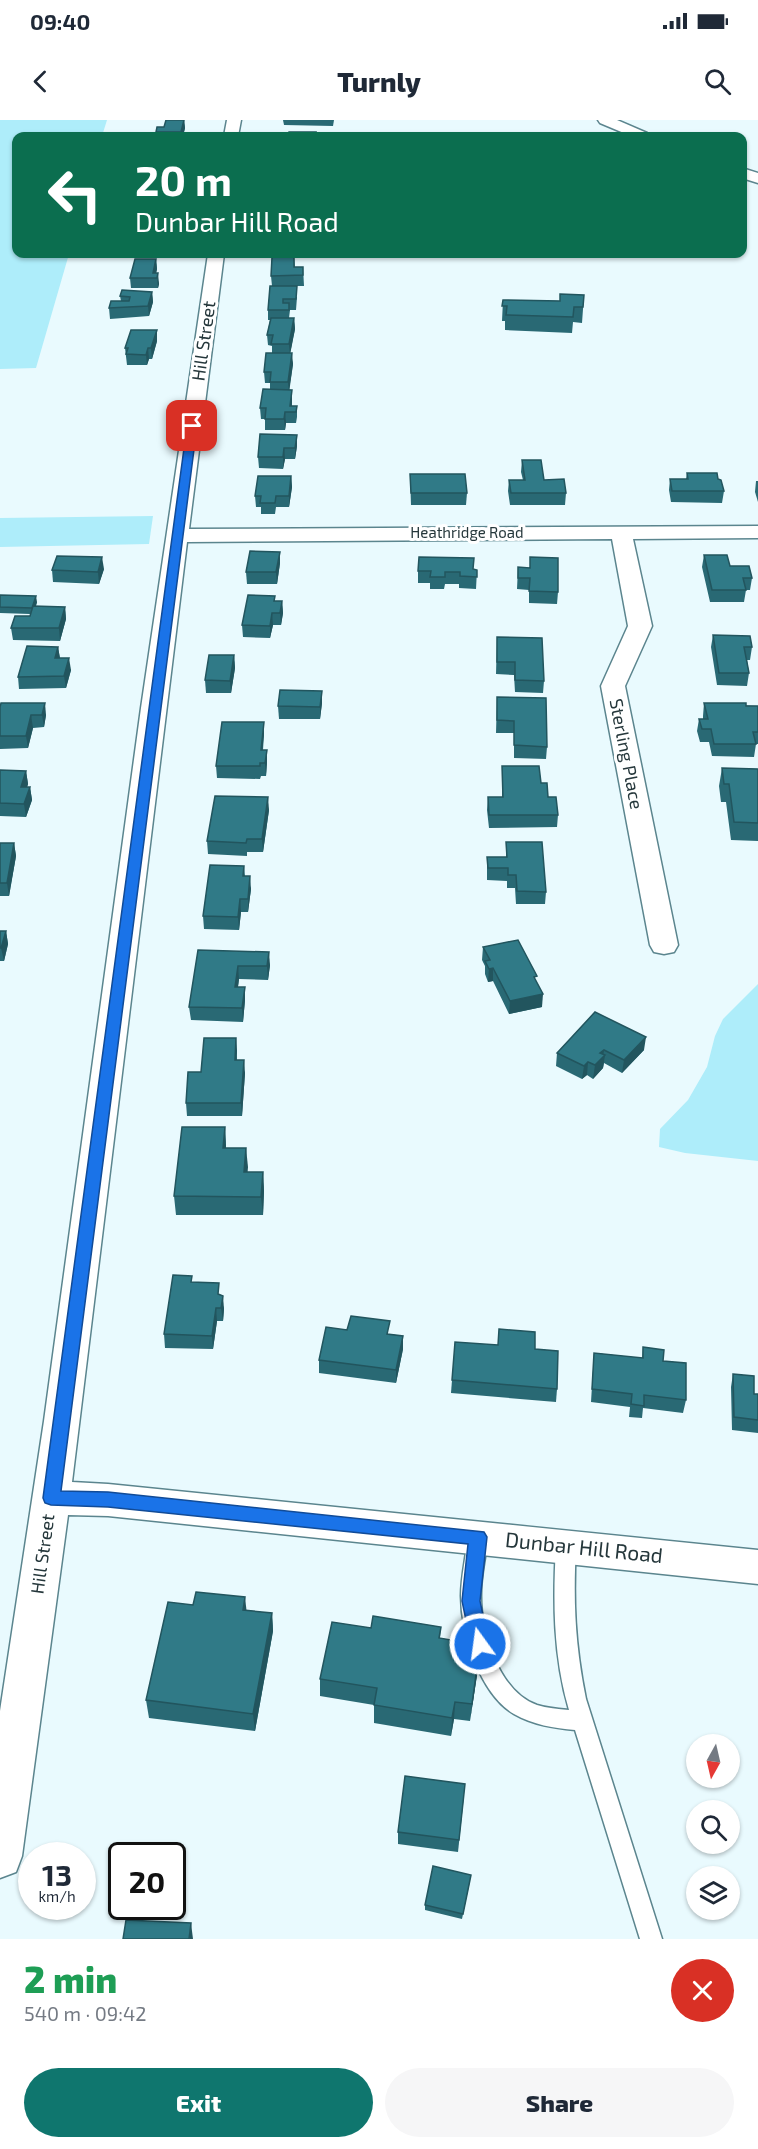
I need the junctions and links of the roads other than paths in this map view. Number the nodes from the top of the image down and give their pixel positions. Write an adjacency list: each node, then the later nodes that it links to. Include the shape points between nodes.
1 (605, 120): 2 (street)
2 (633, 132)
3 (215, 258): 6 (street, Hill Street)
4 (621, 532): 5 (street, Heathridge Road); 6 (street, Heathridge Road); 7 (street, Sterling Place, via 640,626 613,686)
5 (758, 532)
6 (177, 536): 8 (street, Hill Street)
7 (664, 945)
8 (51, 1498): 9 (street, Dunbar Hill Road, via 108,1500); 13 (street, Hill Street)
9 (478, 1537): 10 (street, Dunbar Hill Road); 12 (lane, via 471,1601 484,1659 498,1686 530,1712)
10 (566, 1546): 11 (street, Dunbar Hill Road); 12 (lane, via 564,1612 568,1659)
11 (758, 1567)
12 (582, 1721): 14 (lane)
13 (0, 1856)
14 (651, 1939)

